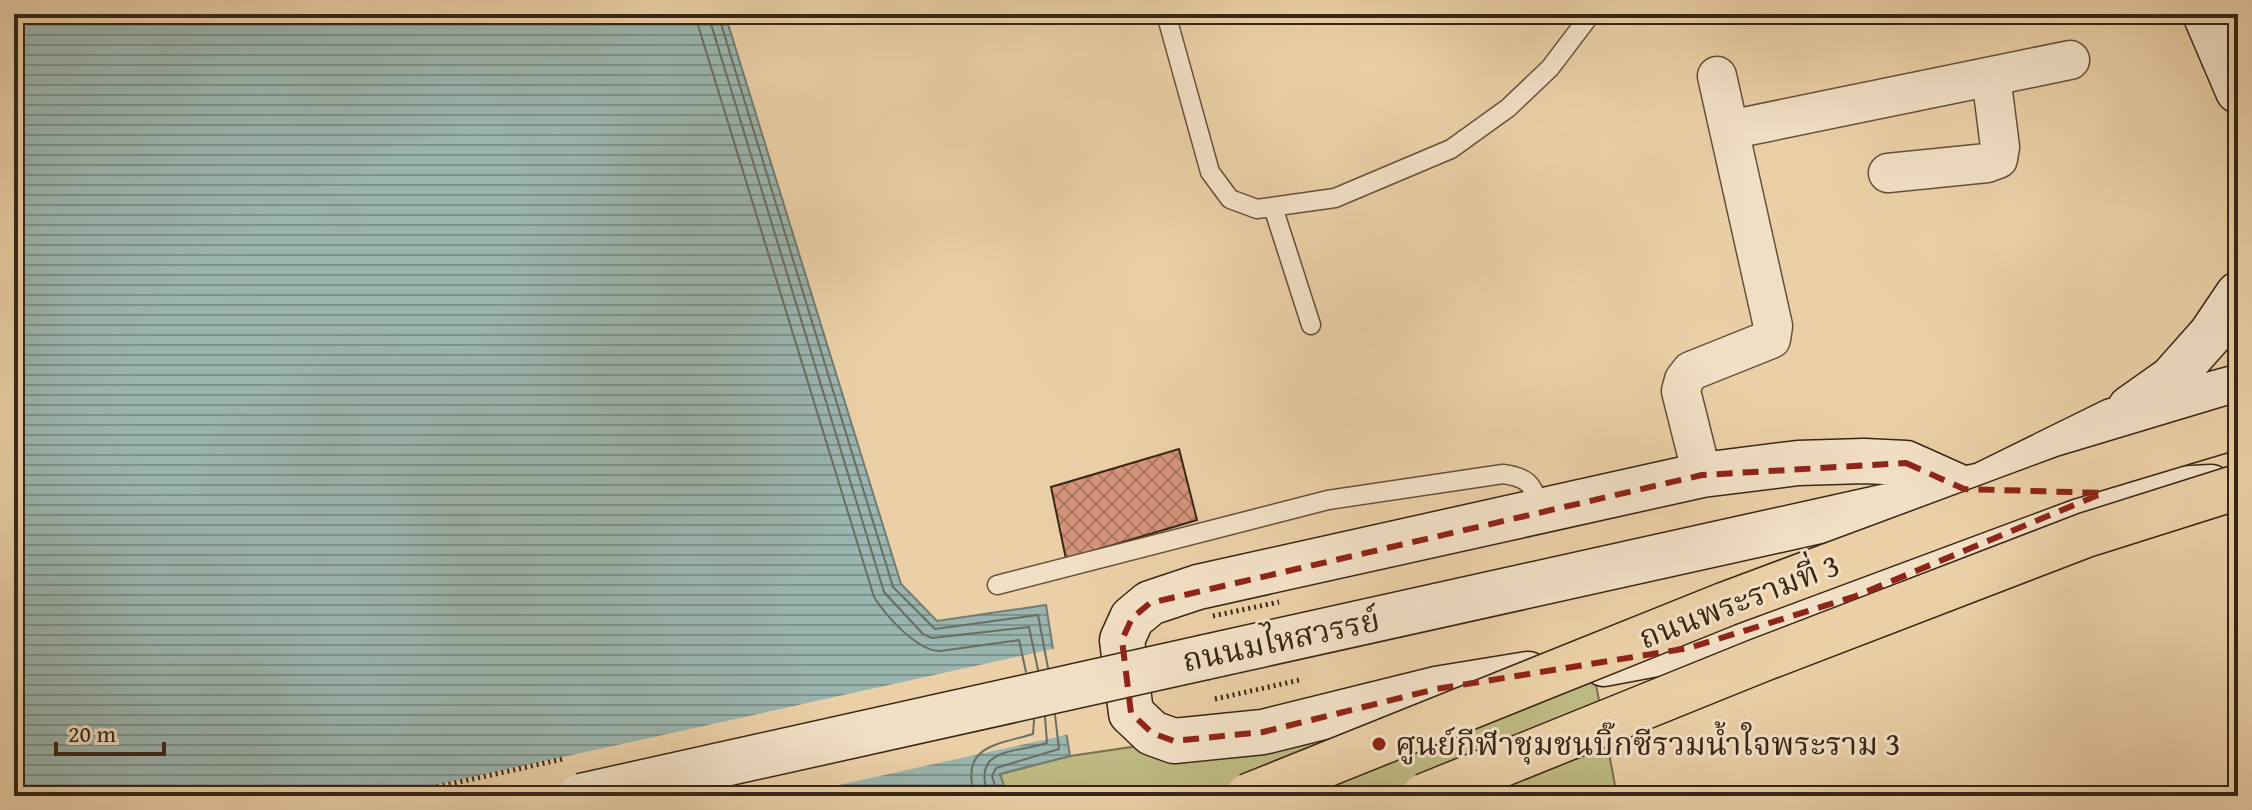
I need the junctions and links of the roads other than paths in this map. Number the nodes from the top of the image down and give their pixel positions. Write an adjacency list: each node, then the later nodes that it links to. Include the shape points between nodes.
1 (1166, 14): 10 (lane, via 1210,172 1230,199 1257,209)
2 (1591, 14): 10 (lane, via 1550,68 1508,108 1451,149 1335,198)
3 (2205, 14): 7 (main road)
4 (2070, 60): 6 (street)
5 (1717, 76): 8 (street)
6 (1991, 76): 8 (street); 9 (street, via 1998,159)
7 (2238, 91)
8 (1729, 130): 16 (street, via 1773,326 1771,339 1691,371 1684,380 1681,391)
9 (1888, 173)
10 (1273, 207): 12 (lane)
11 (2238, 294): 14 (main road, via 2171,379)
12 (1311, 325)
13 (2238, 387): 14 (main road, ถนนมไหสวรรย์)
14 (2112, 421): 17 (main road, ถนนมไหสวรรย์)
15 (2238, 426): 23 (main road, ถนนพระรามที่ 3, bridge, via 2065,478 1726,604)
16 (1702, 475): 17 (main road, via 1864,461 1906,463); 20 (main road)
17 (1973, 487): 19 (main road, ถนนมไหสวรรย์); 22 (main road, ถนนมไหสวรรย์, bridge)
18 (2230, 490): 19 (main road, ถนนมไหสวรรย์); 24 (main road, ถนนพระรามที่ 3, bridge, via 2072,540)
19 (2103, 493): 20 (main road, via 1856,596 1689,648 1436,689 1263,732 1174,741 1152,733 1131,713 1122,640 1132,618 1150,603 1198,587)
20 (1543, 511): 21 (lane, via 1529,481 1503,474 1328,500)
21 (997, 585)
22 (581, 796)
23 (1248, 796)
24 (1424, 796)

